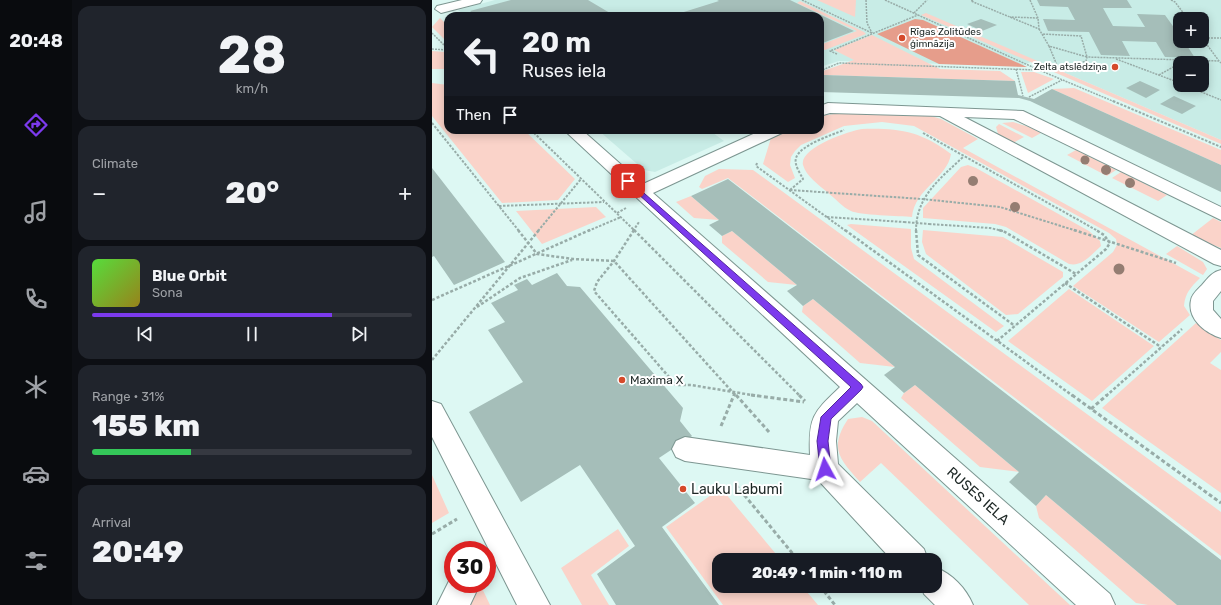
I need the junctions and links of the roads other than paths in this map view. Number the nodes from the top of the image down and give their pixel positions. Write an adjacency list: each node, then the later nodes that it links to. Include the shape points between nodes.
1 (476, 0): 2 (street)
2 (440, 9)
3 (824, 110): 4 (street)
4 (943, 112): 8 (street, via 1017,114); 9 (street)
5 (576, 134): 7 (street, RUSES IELA)
6 (768, 134): 7 (street)
7 (646, 197): 12 (street, RUSES IELA)
8 (1221, 214)
9 (1221, 259)
10 (1221, 277): 11 (street, via 1202,299 1202,312 1212,324)
11 (1221, 329)
12 (857, 387): 15 (street, via 826,417 823,441); 24 (street, RUSES IELA)
13 (432, 412): 16 (street)
14 (697, 451): 15 (street)
15 (825, 469): 18 (street)
16 (491, 541)
17 (496, 549): 22 (street)
18 (906, 553)
19 (942, 589): 23 (street)
20 (459, 593): 21 (street)
21 (453, 605)
22 (534, 605)
23 (957, 605)
24 (1099, 605)

